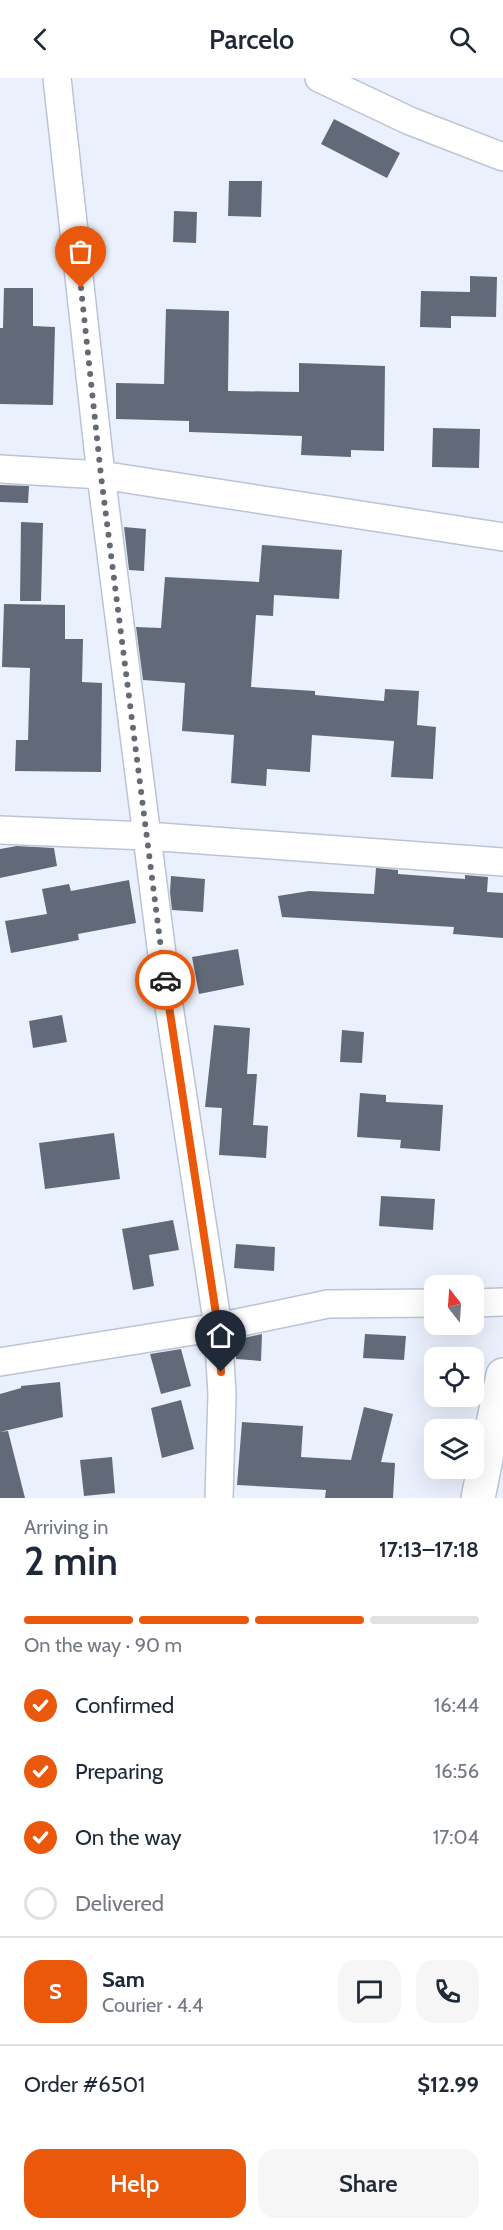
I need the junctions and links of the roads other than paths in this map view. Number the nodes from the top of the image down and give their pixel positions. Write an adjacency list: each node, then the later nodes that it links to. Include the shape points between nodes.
1 (57, 78): 5 (street)
2 (319, 78): 3 (street, via 410,121)
3 (503, 157)
4 (0, 469): 5 (street)
5 (101, 476): 6 (street); 8 (street)
6 (503, 537)
7 (0, 830): 8 (street)
8 (147, 836): 9 (street); 13 (street)
9 (503, 862)
10 (503, 1302): 12 (street)
11 (424, 1303): 13 (street, via 328,1304)
12 (484, 1303)
13 (218, 1327): 14 (street); 16 (street, via 222,1394)
14 (0, 1362)
15 (503, 1375): 17 (main road)
16 (219, 1498)
17 (478, 1498)

